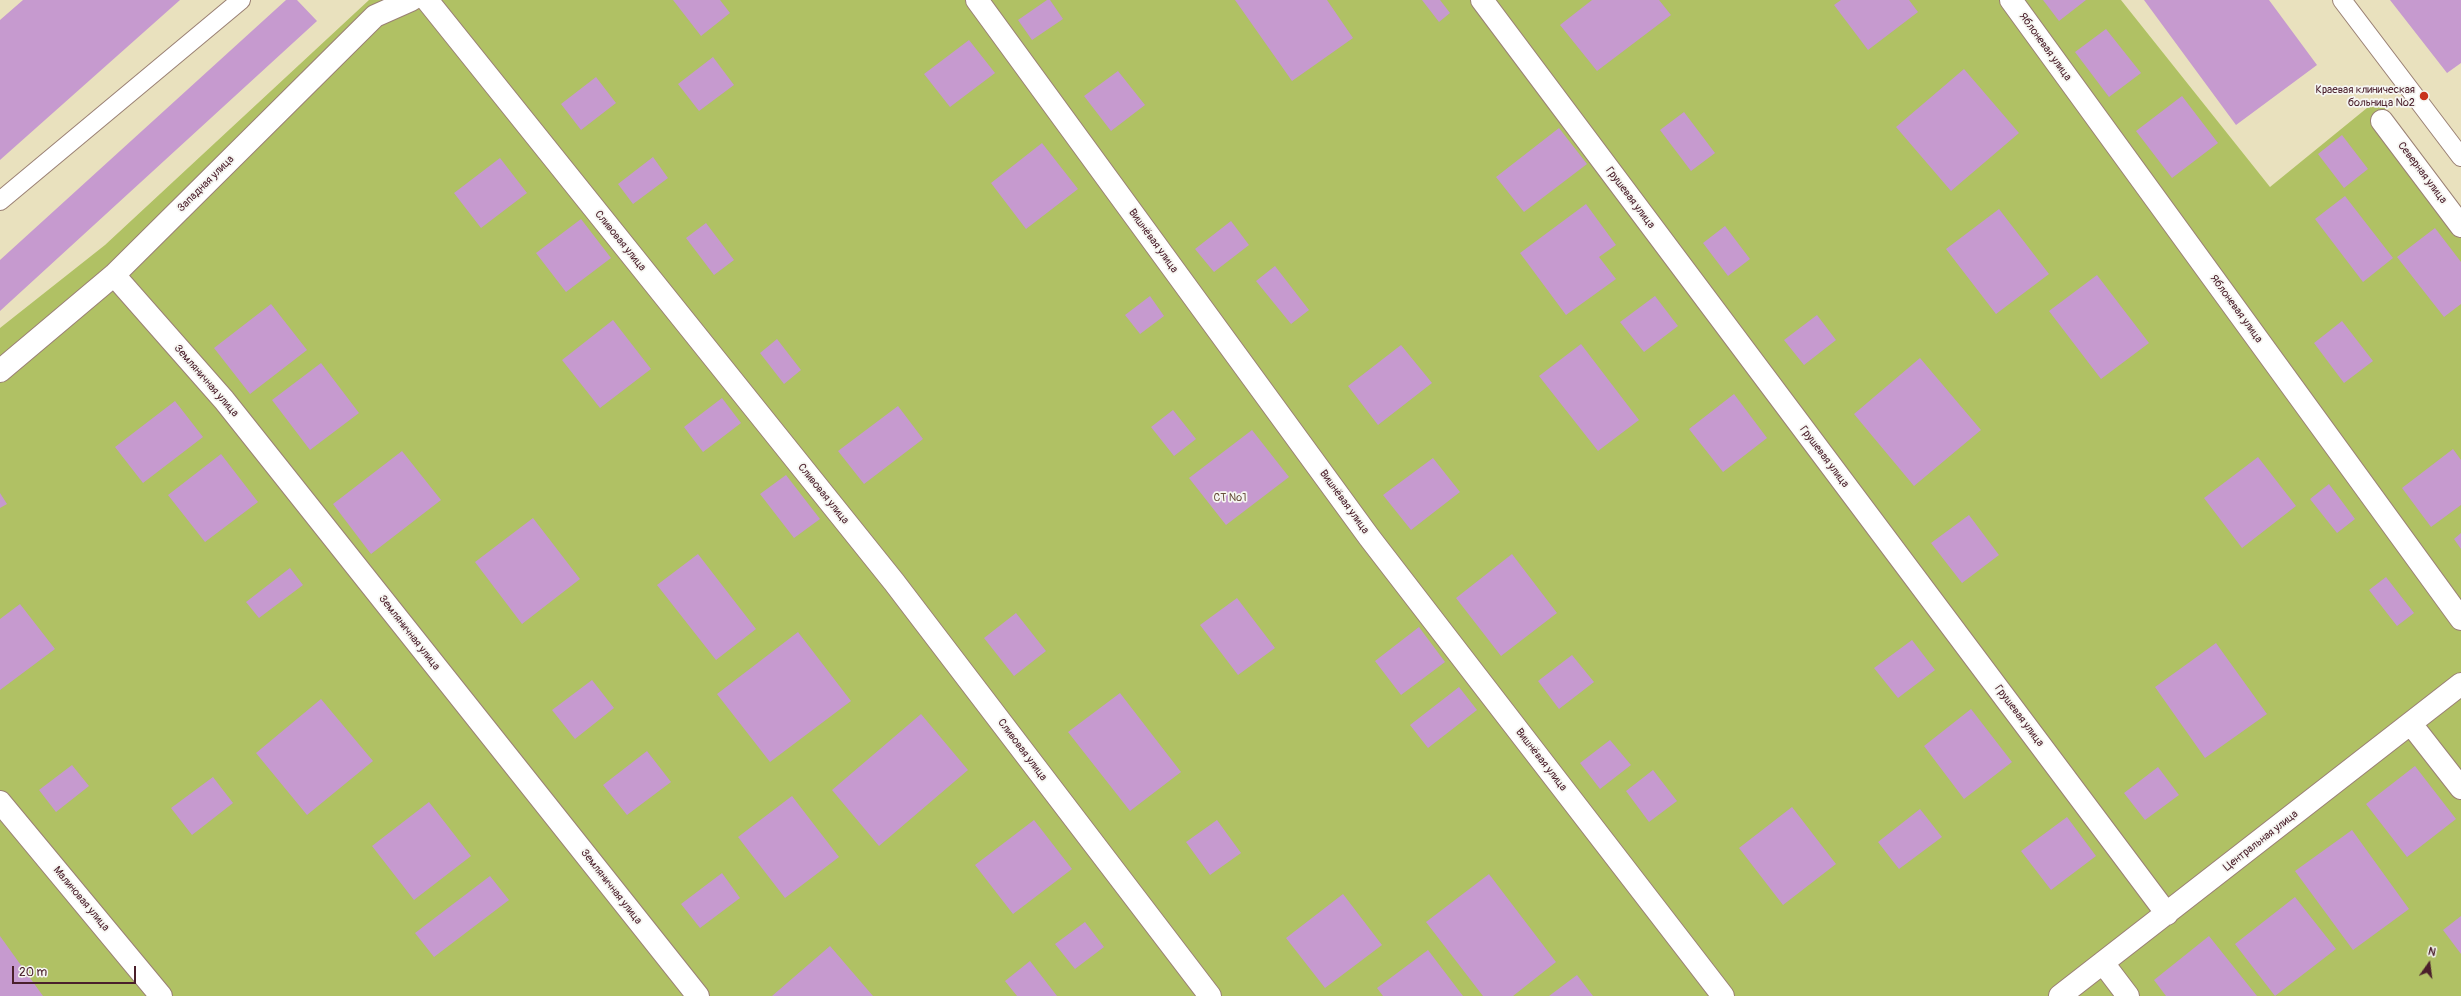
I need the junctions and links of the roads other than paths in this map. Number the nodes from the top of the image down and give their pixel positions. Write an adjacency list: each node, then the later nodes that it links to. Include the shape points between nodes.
1 (241, 0): 10 (lane)
2 (411, 0): 12 (street, Западная улица, via 375,16)
3 (427, 0): 23 (street, Сливовая улица, via 894,582)
4 (977, 0): 24 (street, Вишнёвая улица, via 1369,537)
5 (1482, 0): 19 (street, Грушевая улица)
6 (2011, 0): 14 (street, Яблоневая улица)
7 (2342, 0): 9 (lane)
8 (2382, 121): 11 (street, Северная улица)
9 (2461, 157)
10 (0, 201)
11 (2461, 226)
12 (114, 275): 13 (street, Западная улица); 22 (street, Земляничная улица, via 224,400)
13 (0, 371)
14 (2461, 619)
15 (2461, 684): 16 (street, Центральная улица)
16 (2410, 724): 17 (street); 19 (street, Центральная улица)
17 (2461, 788)
18 (0, 802): 21 (street, Малиновая улица)
19 (2167, 914): 20 (street, Центральная улица)
20 (2103, 963): 25 (street, Центральная улица); 26 (street)
21 (161, 996)
22 (698, 996)
23 (1210, 996)
24 (1722, 996)
25 (2060, 996)
26 (2128, 996)

